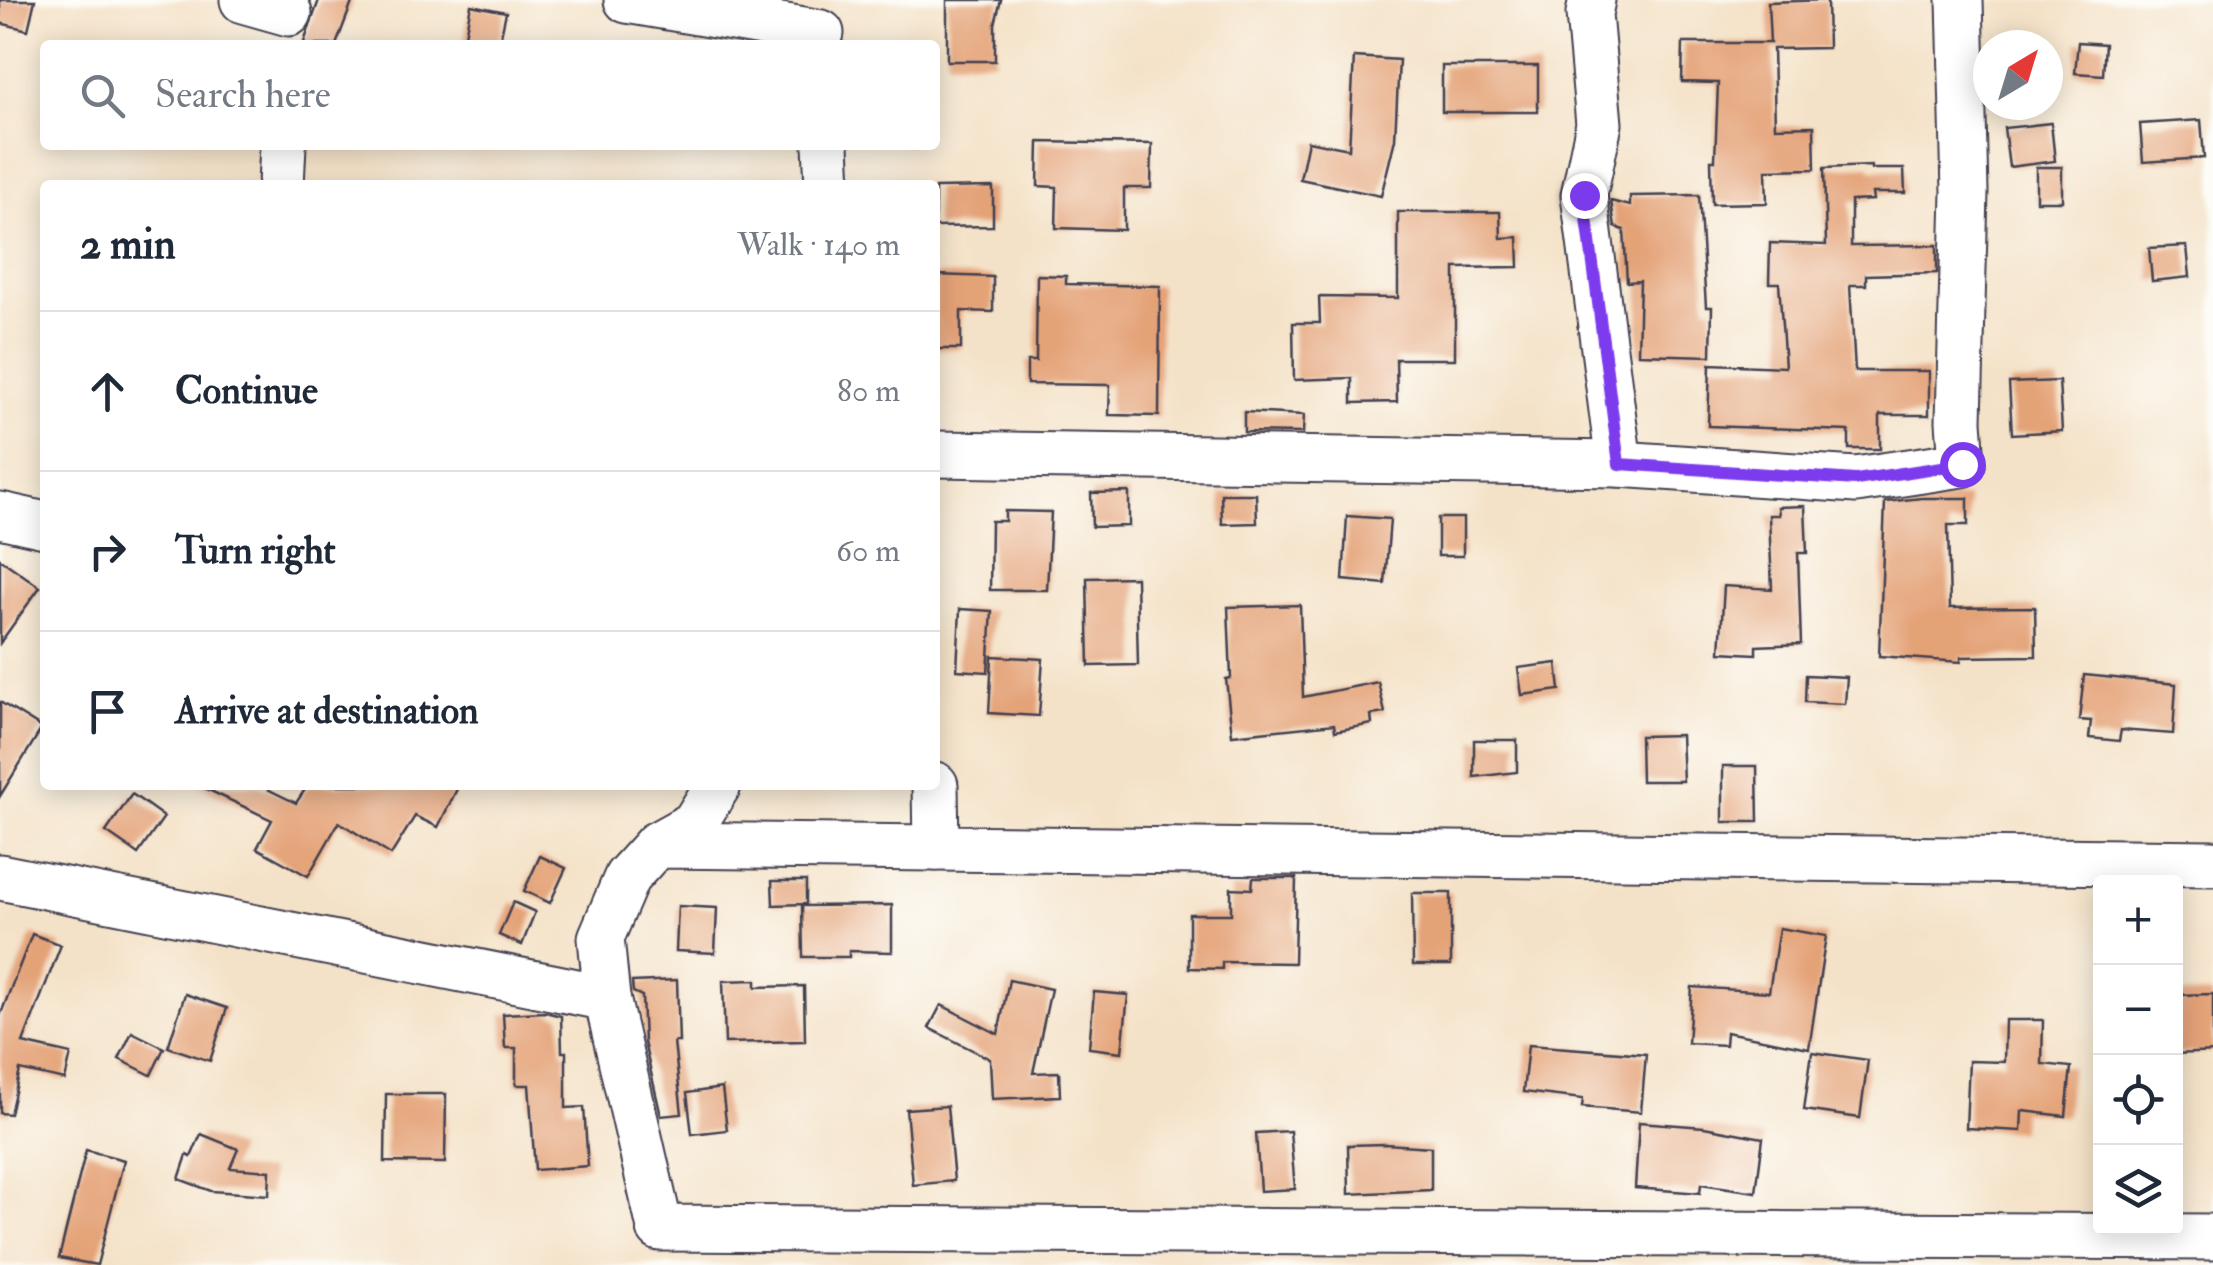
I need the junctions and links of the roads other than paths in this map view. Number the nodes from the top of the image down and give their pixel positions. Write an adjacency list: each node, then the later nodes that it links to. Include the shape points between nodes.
1 (242, 0): 5 (street)
2 (627, 0): 6 (street)
3 (1592, 0): 12 (street, via 1598,124 1584,195)
4 (1960, 0): 12 (street, via 1962,464 1856,480)
5 (290, 20)
6 (822, 26)
7 (283, 150): 9 (street)
8 (826, 150): 10 (street)
9 (281, 180)
10 (828, 180)
11 (940, 454): 12 (street)
12 (1619, 464)
13 (0, 516): 14 (street)
14 (40, 524)
15 (715, 790): 17 (street, via 694,824)
16 (935, 790): 18 (street)
17 (656, 845): 18 (street); 21 (street, via 627,877 600,938)
18 (936, 848): 19 (street)
19 (2213, 863)
20 (0, 877): 21 (street)
21 (606, 998): 22 (street, via 660,1228)
22 (2213, 1237)

